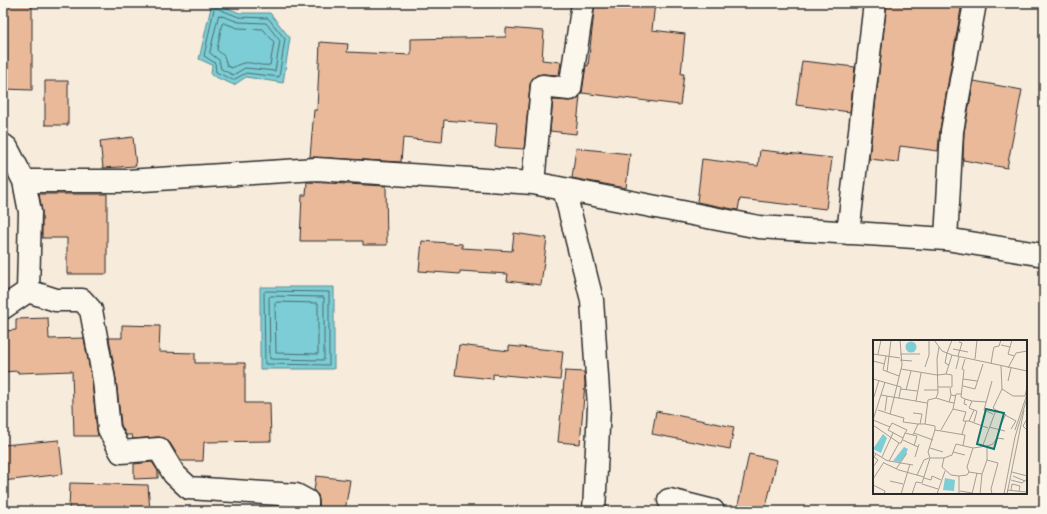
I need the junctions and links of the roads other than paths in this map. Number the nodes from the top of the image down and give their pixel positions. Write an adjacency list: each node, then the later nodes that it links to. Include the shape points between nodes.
1 (583, 3): 6 (street, via 570,89 542,86)
2 (875, 3): 8 (street)
3 (975, 3): 9 (street, via 952,131)
4 (3, 145): 5 (street)
5 (24, 181): 6 (street, via 127,181 316,169); 11 (street, via 30,212)
6 (533, 184): 7 (street)
7 (564, 189): 8 (street, via 759,226); 15 (street, via 592,300 599,407)
8 (848, 232): 9 (street)
9 (946, 239): 10 (street)
10 (1044, 255)
11 (28, 291): 12 (street); 14 (street, via 56,300 82,300 91,310 104,380 109,429 121,452 159,449 174,474 189,488 296,495 307,501)
12 (3, 308)
13 (669, 500): 16 (street)
14 (307, 511)
15 (594, 511)
16 (713, 511)

